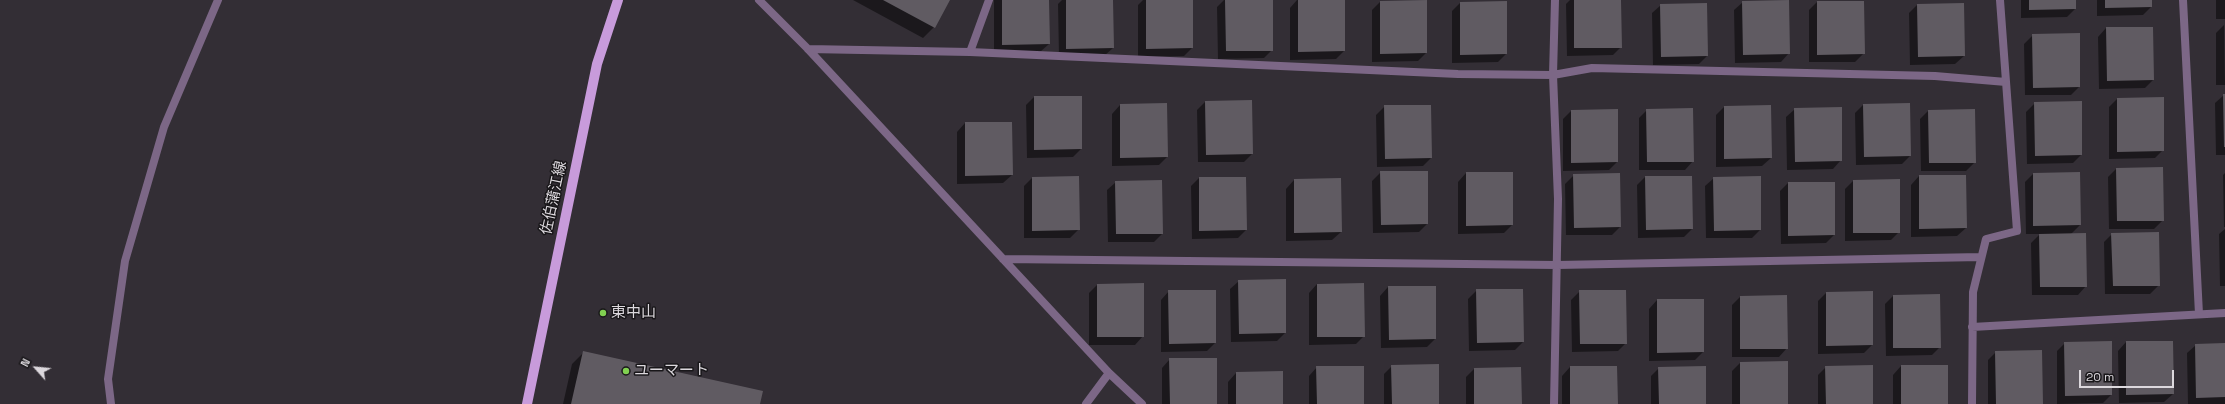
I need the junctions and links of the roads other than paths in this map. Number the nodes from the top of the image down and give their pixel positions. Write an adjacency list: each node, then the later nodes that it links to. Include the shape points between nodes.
1 (218, 0): 19 (street, via 164,127 125,261 108,379)
2 (618, 0): 20 (main road, 佐伯蒲江線, via 597,64)
3 (760, 0): 8 (street)
4 (989, 0): 9 (street)
5 (1555, 0): 10 (street)
6 (2000, 0): 11 (street)
7 (2183, 0): 16 (street)
8 (808, 49): 9 (street); 13 (street)
9 (970, 52): 10 (street, via 1450,74)
10 (1553, 75): 11 (street, via 1592,68 1936,76); 14 (street, via 1558,199)
11 (2006, 82): 12 (street, via 2017,231 1986,239)
12 (1981, 257): 14 (street); 17 (street, via 1972,292)
13 (1003, 259): 14 (street); 18 (street)
14 (1556, 265): 23 (street)
15 (2225, 313): 16 (street)
16 (2199, 314): 17 (street)
17 (1972, 327): 24 (street)
18 (1109, 373): 21 (street); 22 (street)
19 (111, 404)
20 (527, 404)
21 (1086, 404)
22 (1142, 404)
23 (1554, 404)
24 (1972, 404)

